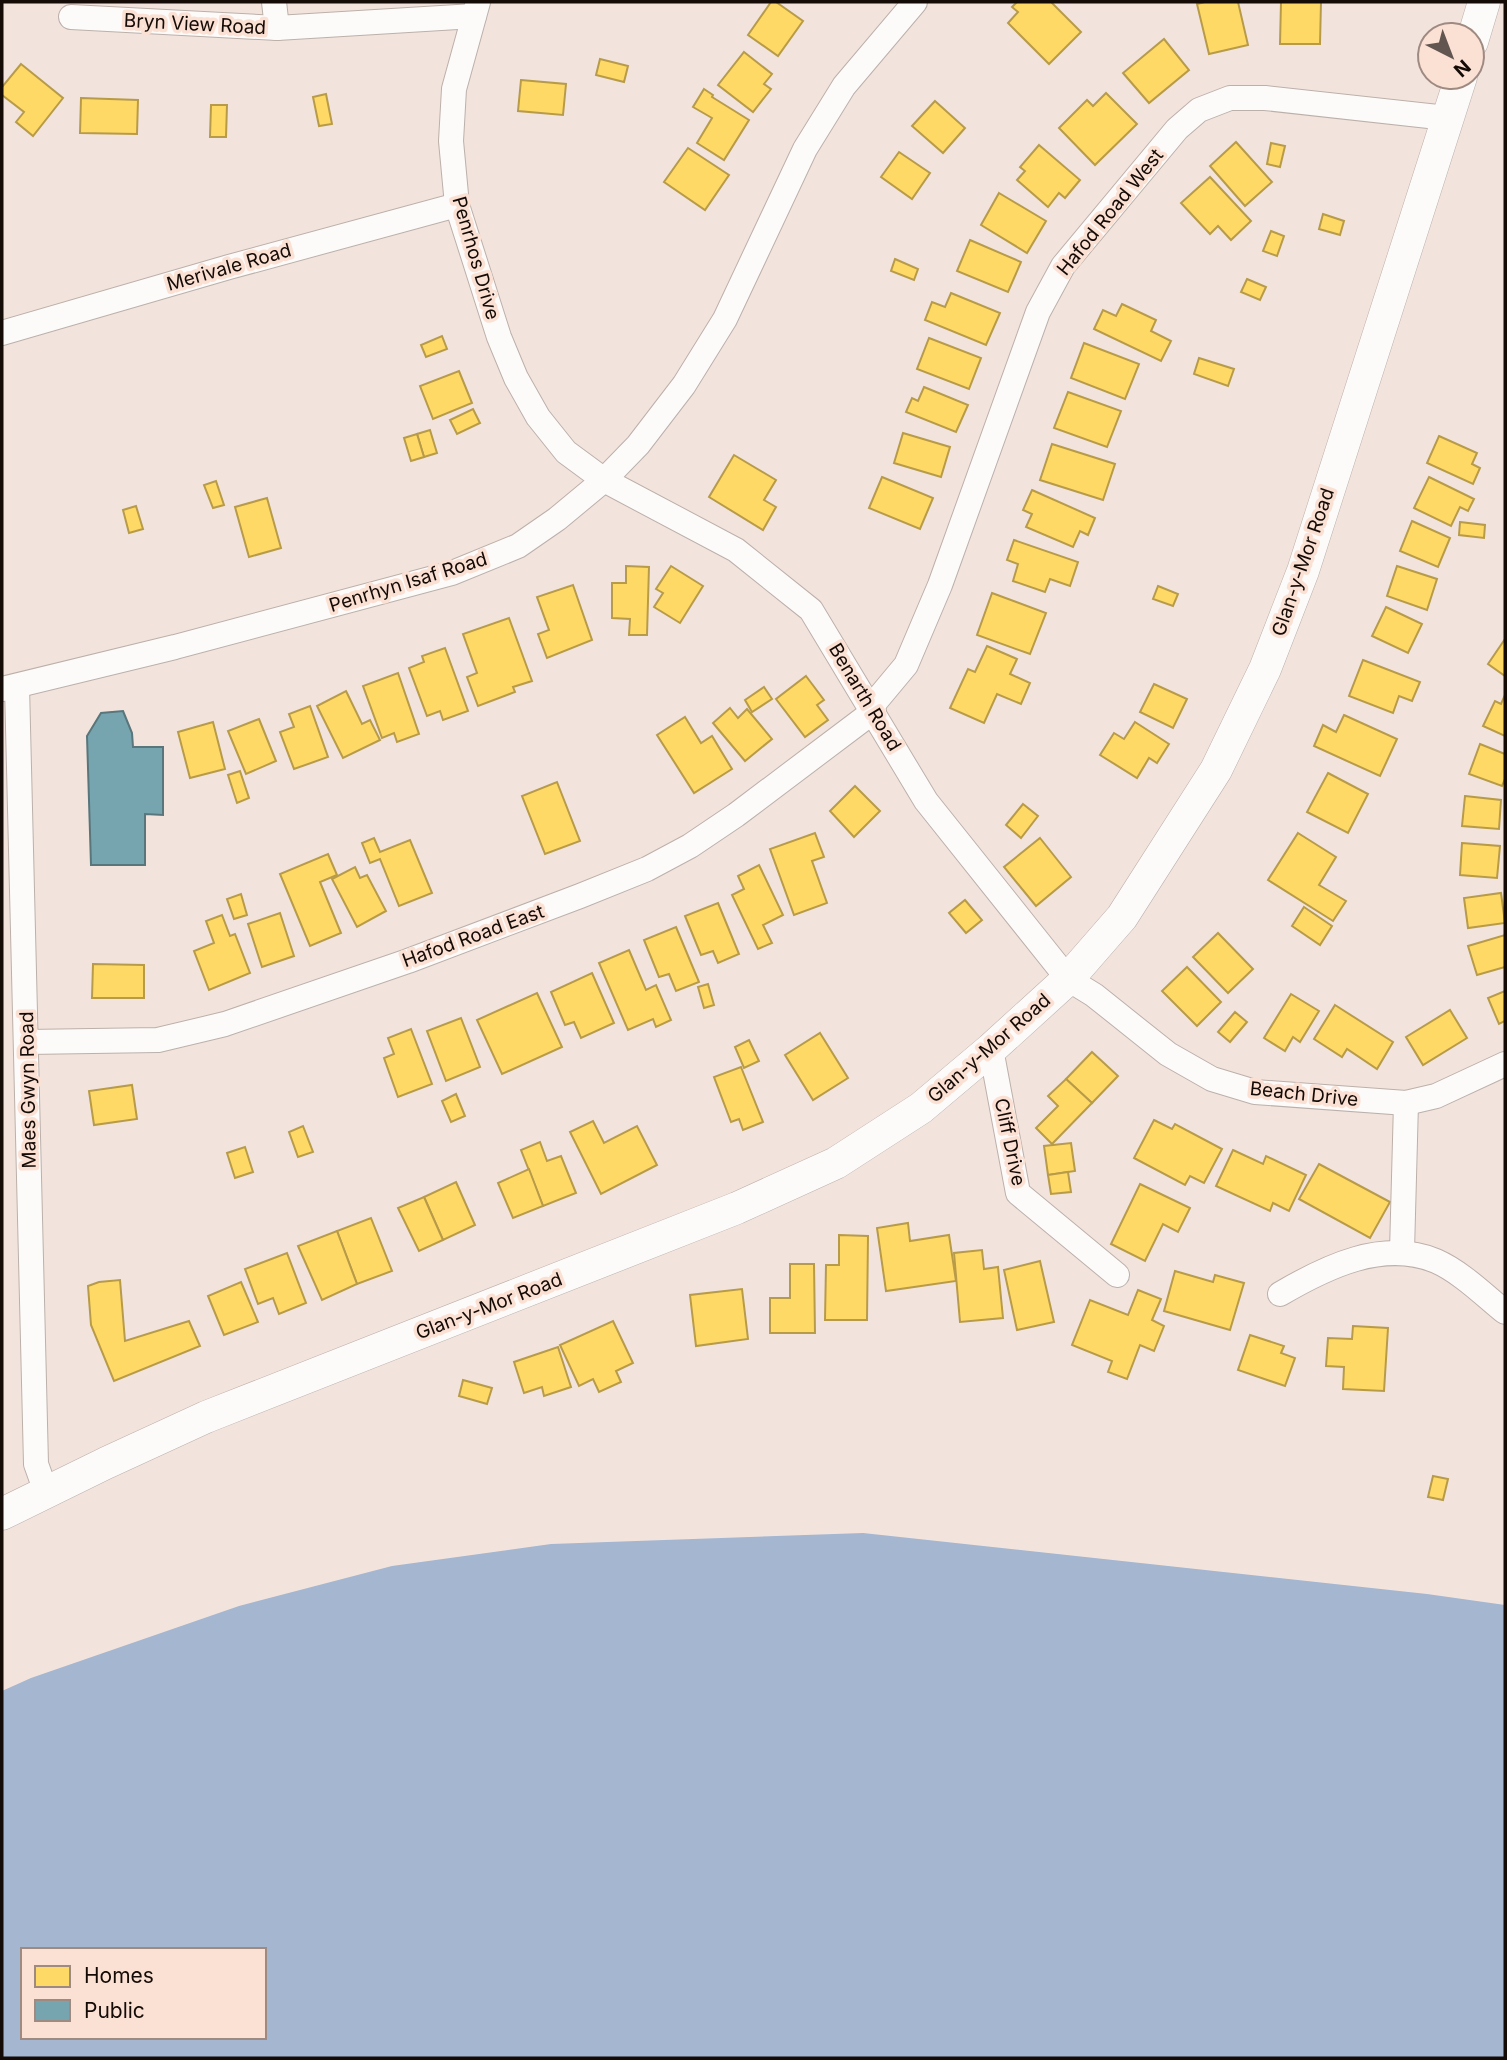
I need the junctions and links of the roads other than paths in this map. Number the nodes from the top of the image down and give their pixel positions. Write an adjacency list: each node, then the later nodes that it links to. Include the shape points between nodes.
1 (274, 2): 7 (street, Bryn View Road)
2 (915, 2): 12 (street, Penrhyn Isaf Road, via 844,86 805,149 725,319 684,385 638,446)
3 (1484, 2): 6 (street)
4 (476, 9): 7 (street, Bryn View Road); 10 (street, Penrhos Drive, via 454,89 450,141)
5 (71, 17): 7 (street, Bryn View Road)
6 (1478, 21)
7 (277, 28)
8 (1456, 91): 9 (street, Glan-y-Mor Road)
9 (1447, 118): 14 (street, Hafod Road West, via 1265,97 1230,98 1199,110 1177,130 1063,266 1050,289 940,585 906,665); 15 (street, Glan-y-Mor Road, via 1303,571 1265,669 1216,770 1122,917)
10 (457, 205): 11 (street, Merivale Road); 12 (street, Penrhos Drive, via 516,378 538,417 566,452)
11 (2, 333)
12 (604, 480): 13 (street, Penrhyn Isaf Road, via 518,547 452,573); 14 (street, Benarth Road, via 736,550 811,610)
13 (9, 688): 16 (street, Maes Gwyn Road)
14 (873, 709): 15 (street, Benarth Road, via 926,801); 16 (street, Hafod Road East, via 690,846 580,896 225,1024 158,1040)
15 (1068, 979): 17 (street, Glan-y-Mor Road); 19 (street, Beach Drive, via 1168,1054 1212,1079 1255,1092)
16 (27, 1042): 24 (street, Maes Gwyn Road, via 36,1464)
17 (991, 1049): 21 (street, Cliff Drive, via 1018,1193); 24 (street, Glan-y-Mor Road, via 920,1108 836,1163 737,1208 206,1417)
18 (1505, 1064): 19 (street, Beach Drive, via 1436,1096)
19 (1406, 1103): 20 (street)
20 (1402, 1251): 22 (street, via 1341,1262); 23 (street, via 1437,1262)
21 (1116, 1275)
22 (1280, 1294)
23 (1505, 1312)
24 (46, 1492): 25 (street, Glan-y-Mor Road)
25 (2, 1514)

